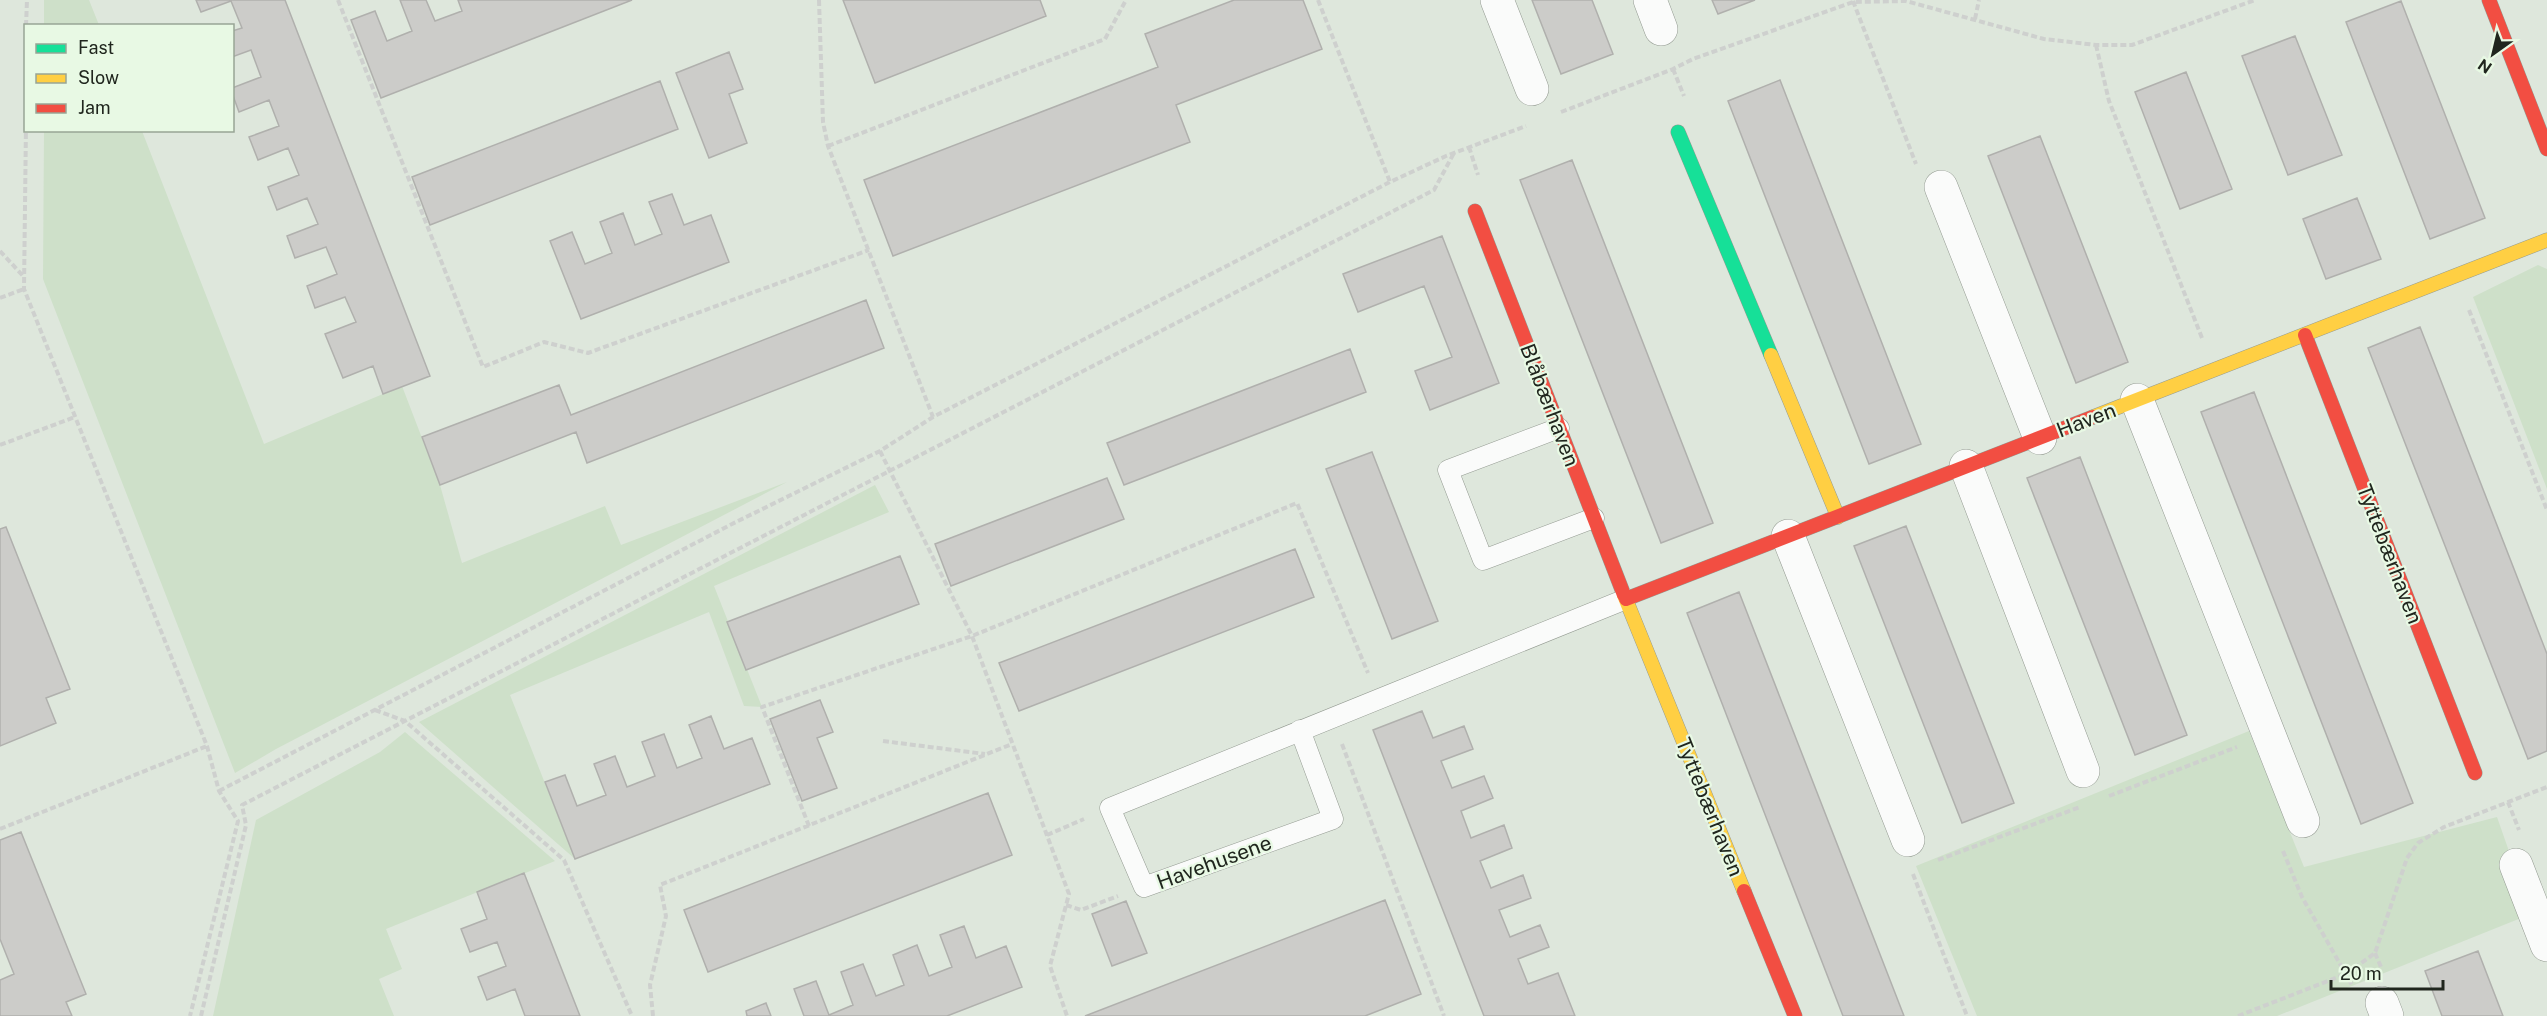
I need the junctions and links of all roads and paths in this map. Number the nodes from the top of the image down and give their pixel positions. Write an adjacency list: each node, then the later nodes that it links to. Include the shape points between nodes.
1 (27, 0): 12 (path)
2 (338, 0): 26 (path, via 483,367 544,342 588,354)
3 (819, 0): 19 (path, via 823,122)
4 (1126, 0): 19 (path, via 1105,39)
5 (1318, 0): 22 (path)
6 (1497, 0): 14 (street)
7 (1979, 0): 11 (path)
8 (2255, 0): 13 (path, via 2132,45)
9 (2489, 0): 20 (street)
10 (1853, 1): 11 (path, via 1906,2); 15 (path); 23 (path, via 1917,168)
11 (1975, 19): 13 (path, via 2044,39)
12 (26, 24)
13 (2096, 45): 33 (path, via 2109,101)
14 (1532, 88)
15 (1551, 116)
16 (1531, 124): 21 (path)
17 (26, 132): 29 (path)
18 (1678, 132): 44 (street)
19 (828, 146): 26 (path)
20 (2547, 149)
21 (1455, 152): 22 (path); 42 (path, via 1434,190)
22 (1390, 182): 36 (path)
23 (1941, 187): 38 (street)
24 (1475, 211): 37 (street, Blåbærhaven)
25 (2547, 240): 28 (street, Haven)
26 (869, 250): 36 (path)
27 (0, 251): 29 (path)
28 (2456, 276): 32 (street, Haven); 43 (path)
29 (24, 278): 30 (path)
30 (24, 289): 31 (path); 35 (path)
31 (0, 298)
32 (2305, 335): 33 (street, Haven); 60 (street, Tyttebærhaven)
33 (2215, 370): 34 (street, Haven)
34 (2137, 400): 38 (street, Haven); 68 (street)
35 (75, 417): 39 (path); 56 (path)
36 (933, 417): 40 (path)
37 (1559, 428): 45 (street, Blåbærhaven); 45 (lane, via 1448,470 1483,560)
38 (2040, 438): 41 (street, Haven)
39 (0, 445)
40 (880, 452): 42 (path); 50 (path, via 732,524)
41 (1966, 466): 44 (street, Haven); 59 (street)
42 (889, 471): 48 (path); 52 (path)
43 (2547, 510)
44 (1838, 517): 46 (street, Haven)
45 (1594, 518): 47 (street, Blåbærhaven)
46 (1788, 536): 47 (street, Haven); 70 (street)
47 (1626, 599): 49 (lane); 84 (street, Tyttebærhaven)
48 (972, 636): 49 (path, via 1297,503); 55 (path); 66 (path, via 762,707)
49 (1379, 699): 51 (lane)
50 (375, 710): 52 (path); 62 (path)
51 (1332, 718): 53 (lane); 83 (path)
52 (405, 721): 79 (path, via 242,805 246,825); 80 (path, via 564,860)
53 (1300, 730): 65 (lane); 73 (lane, Havehusene, via 1333,819)
54 (883, 741): 57 (path)
55 (1012, 744): 57 (path); 69 (path)
56 (207, 746): 62 (path); 67 (path)
57 (986, 754): 66 (path)
58 (2243, 757): 63 (path, via 2239,746)
59 (2083, 771)
60 (2475, 772)
61 (2547, 787): 76 (path, via 2444,827 2418,843 2407,858 2375,953)
62 (219, 791): 78 (path, via 237,821)
63 (2103, 799)
64 (2081, 807): 71 (path)
65 (1110, 808): 69 (path); 73 (lane, Havehusene)
66 (809, 826): 81 (path, via 660,885 666,916 650,985)
67 (0, 829)
68 (2291, 832): 76 (path, via 2302,897)
69 (1047, 835): 74 (path, via 1069,894)
70 (1914, 854): 85 (path, via 1912,870)
71 (1935, 861)
72 (2516, 865): 75 (street)
73 (1144, 887): 74 (path, via 1081,910)
74 (1066, 905): 82 (path, via 1050,966)
75 (2547, 945)
76 (2346, 974): 77 (path, via 2360,999); 86 (path)
77 (2384, 1009)
78 (190, 1016)
79 (201, 1016)
80 (632, 1016)
81 (653, 1016)
82 (1067, 1016)
83 (1444, 1016)
84 (1795, 1016)
85 (1967, 1016)
86 (2238, 1016)

